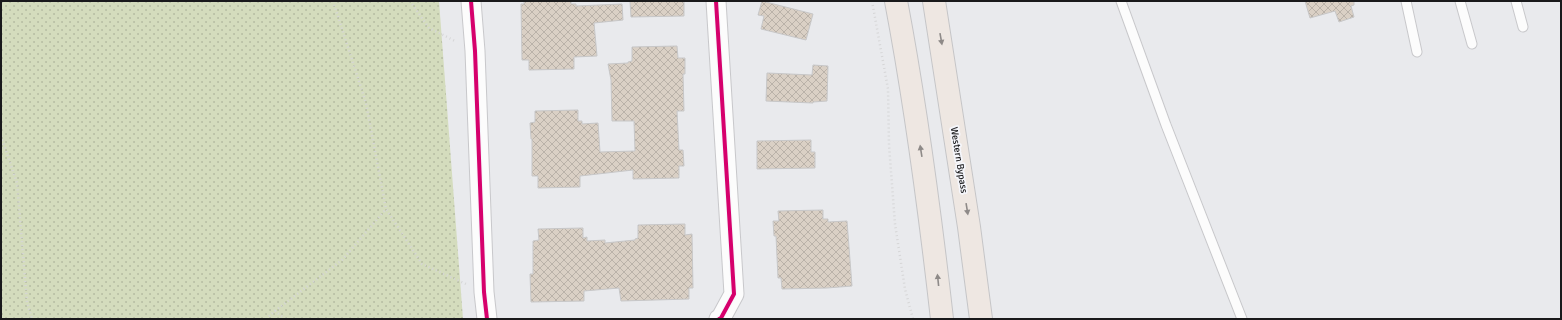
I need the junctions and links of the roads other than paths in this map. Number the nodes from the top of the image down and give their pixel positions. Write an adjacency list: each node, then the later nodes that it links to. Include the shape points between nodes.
1 (471, 1): 13 (street)
2 (716, 1): 14 (street, via 734,294)
3 (896, 1): 15 (highway, one-way to 3, via 932,225)
4 (934, 1): 12 (highway, Western Bypass, one-way to 12)
5 (1120, 1): 18 (lane)
6 (1406, 1): 11 (lane)
7 (1460, 1): 10 (lane)
8 (1516, 1): 9 (lane)
9 (1523, 27)
10 (1472, 44)
11 (1417, 52)
12 (976, 277): 16 (highway, Western Bypass); 17 (street)
13 (487, 319)
14 (719, 319)
15 (942, 319)
16 (981, 319)
17 (984, 319)
18 (1242, 319)

